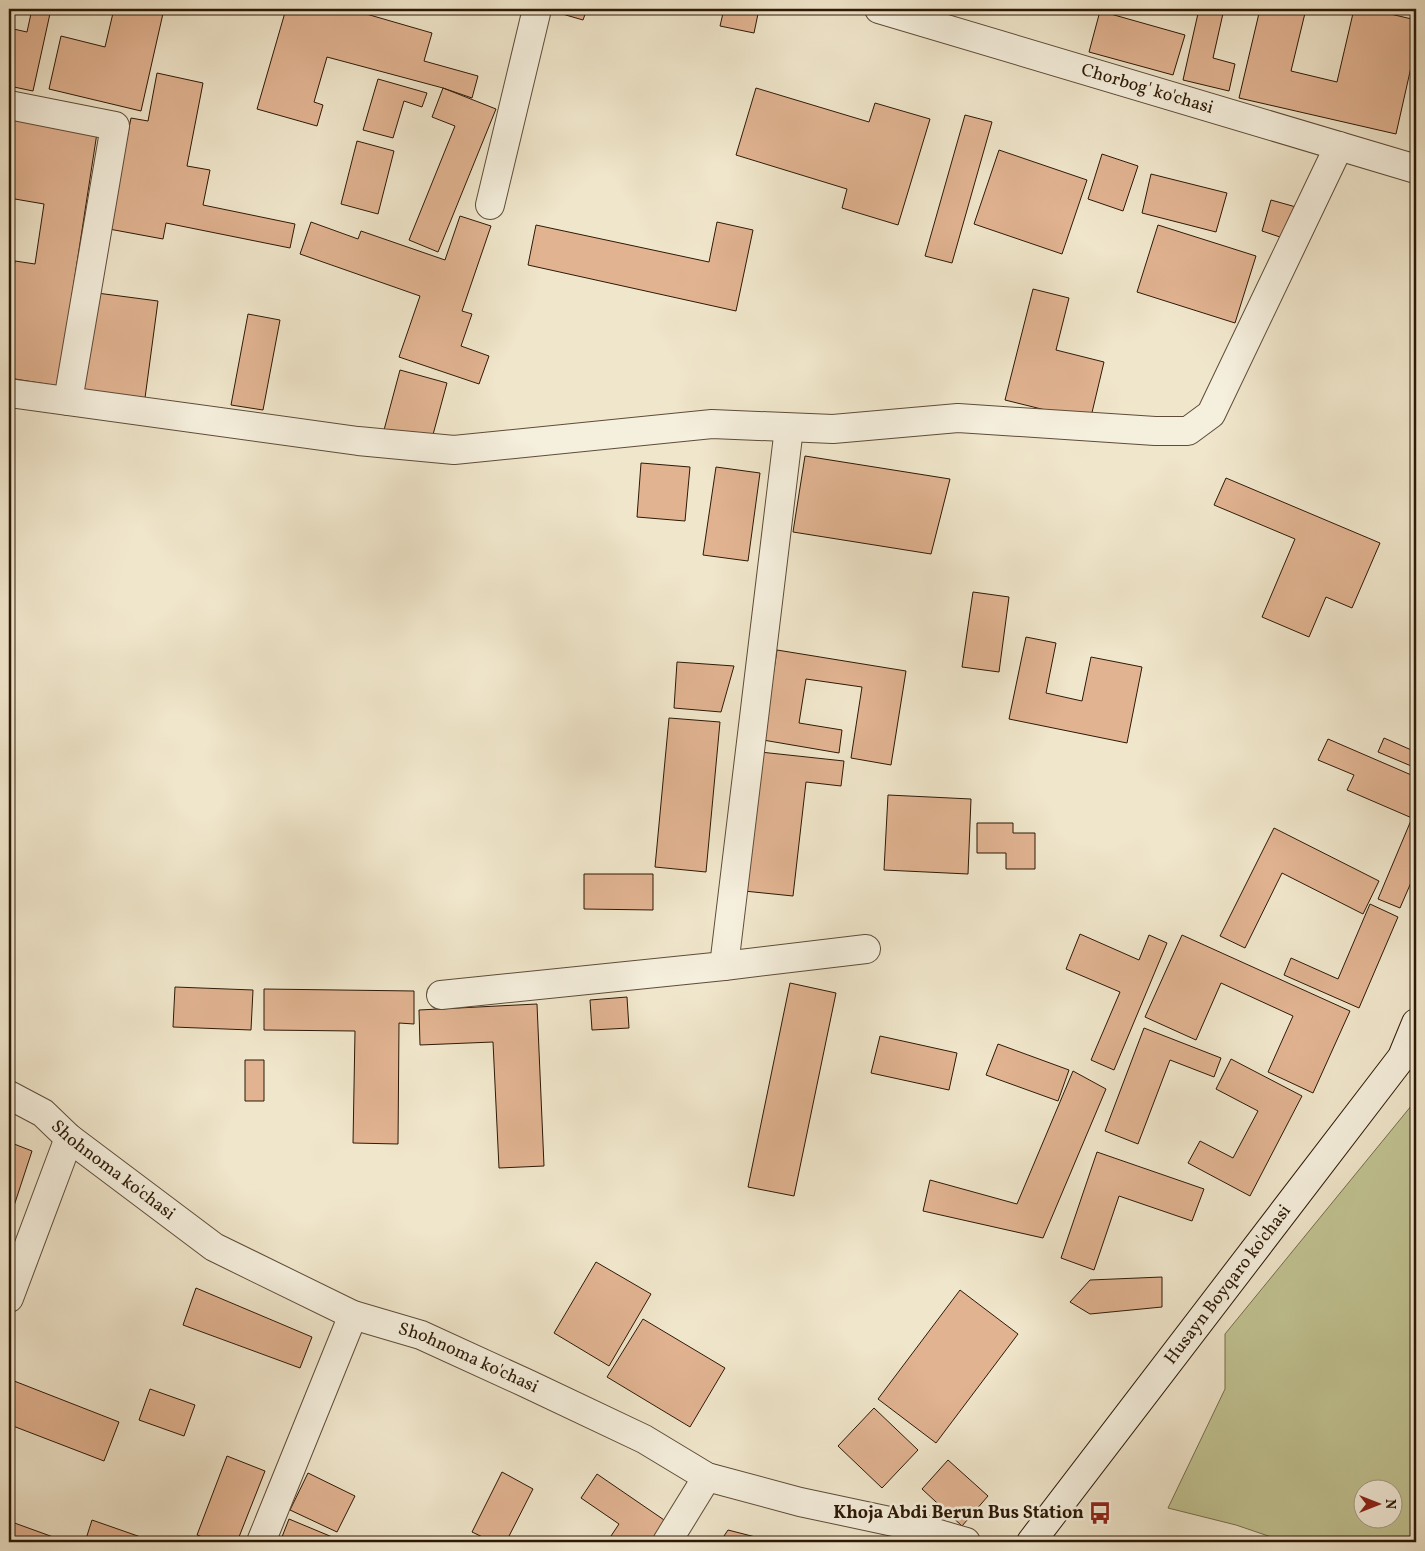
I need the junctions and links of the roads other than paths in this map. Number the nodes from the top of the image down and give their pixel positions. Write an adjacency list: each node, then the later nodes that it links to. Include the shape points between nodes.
1 (537, 9): 6 (street)
2 (878, 9): 4 (street, Сhorbog' ko'chasi)
3 (9, 104): 8 (street, via 115,126)
4 (1339, 146): 5 (street, Сhorbog' ko'chasi); 9 (street, via 1211,414 1188,431 958,418 833,429)
5 (1416, 169)
6 (490, 205)
7 (9, 393): 8 (street)
8 (68, 401): 9 (street, via 454,450 712,424)
9 (789, 428): 11 (street)
10 (866, 950): 11 (street)
11 (724, 966): 12 (street)
12 (441, 995)
13 (1416, 1023): 22 (street, Husayn Boyqaro ko'chasi, via 1402,1057)
14 (9, 1095): 15 (street, Shohnoma ko'chasi, via 43,1114)
15 (69, 1138): 16 (street); 17 (street, Shohnoma ko'chasi, via 214,1247)
16 (9, 1298)
17 (354, 1315): 18 (street, Shohnoma ko'chasi, via 421,1335 644,1439); 19 (street)
18 (707, 1477): 20 (street); 21 (street, Shohnoma ko'chasi)
19 (261, 1542)
20 (667, 1542)
21 (966, 1542)
22 (1031, 1542)

